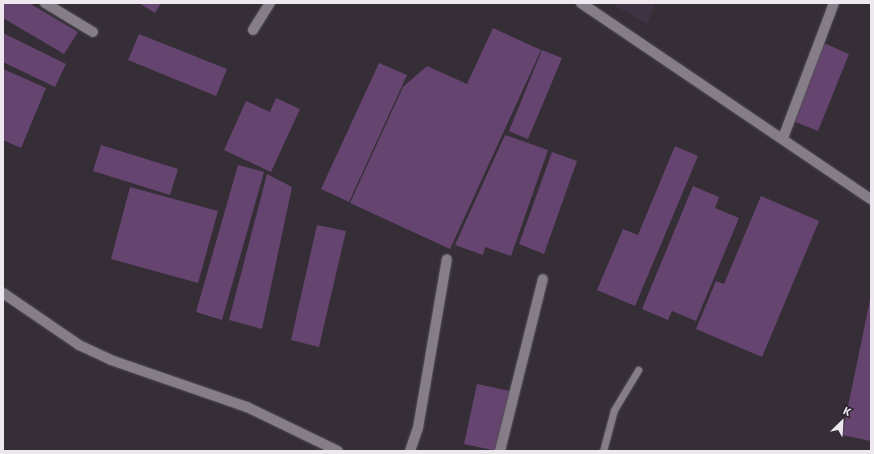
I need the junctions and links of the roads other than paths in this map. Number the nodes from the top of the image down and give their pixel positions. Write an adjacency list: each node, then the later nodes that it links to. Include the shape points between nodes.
1 (45, 3): 6 (street)
2 (270, 3): 5 (street)
3 (581, 3): 7 (street)
4 (834, 3): 7 (street)
5 (253, 30)
6 (92, 32)
7 (783, 138): 8 (street)
8 (871, 200)
9 (446, 259): 14 (street, via 418,428)
10 (543, 279): 15 (street)
11 (3, 293): 13 (street, via 79,345 111,360 247,407)
12 (638, 370): 16 (lane, via 614,410)
13 (338, 451)
14 (410, 451)
15 (500, 451)
16 (603, 451)

